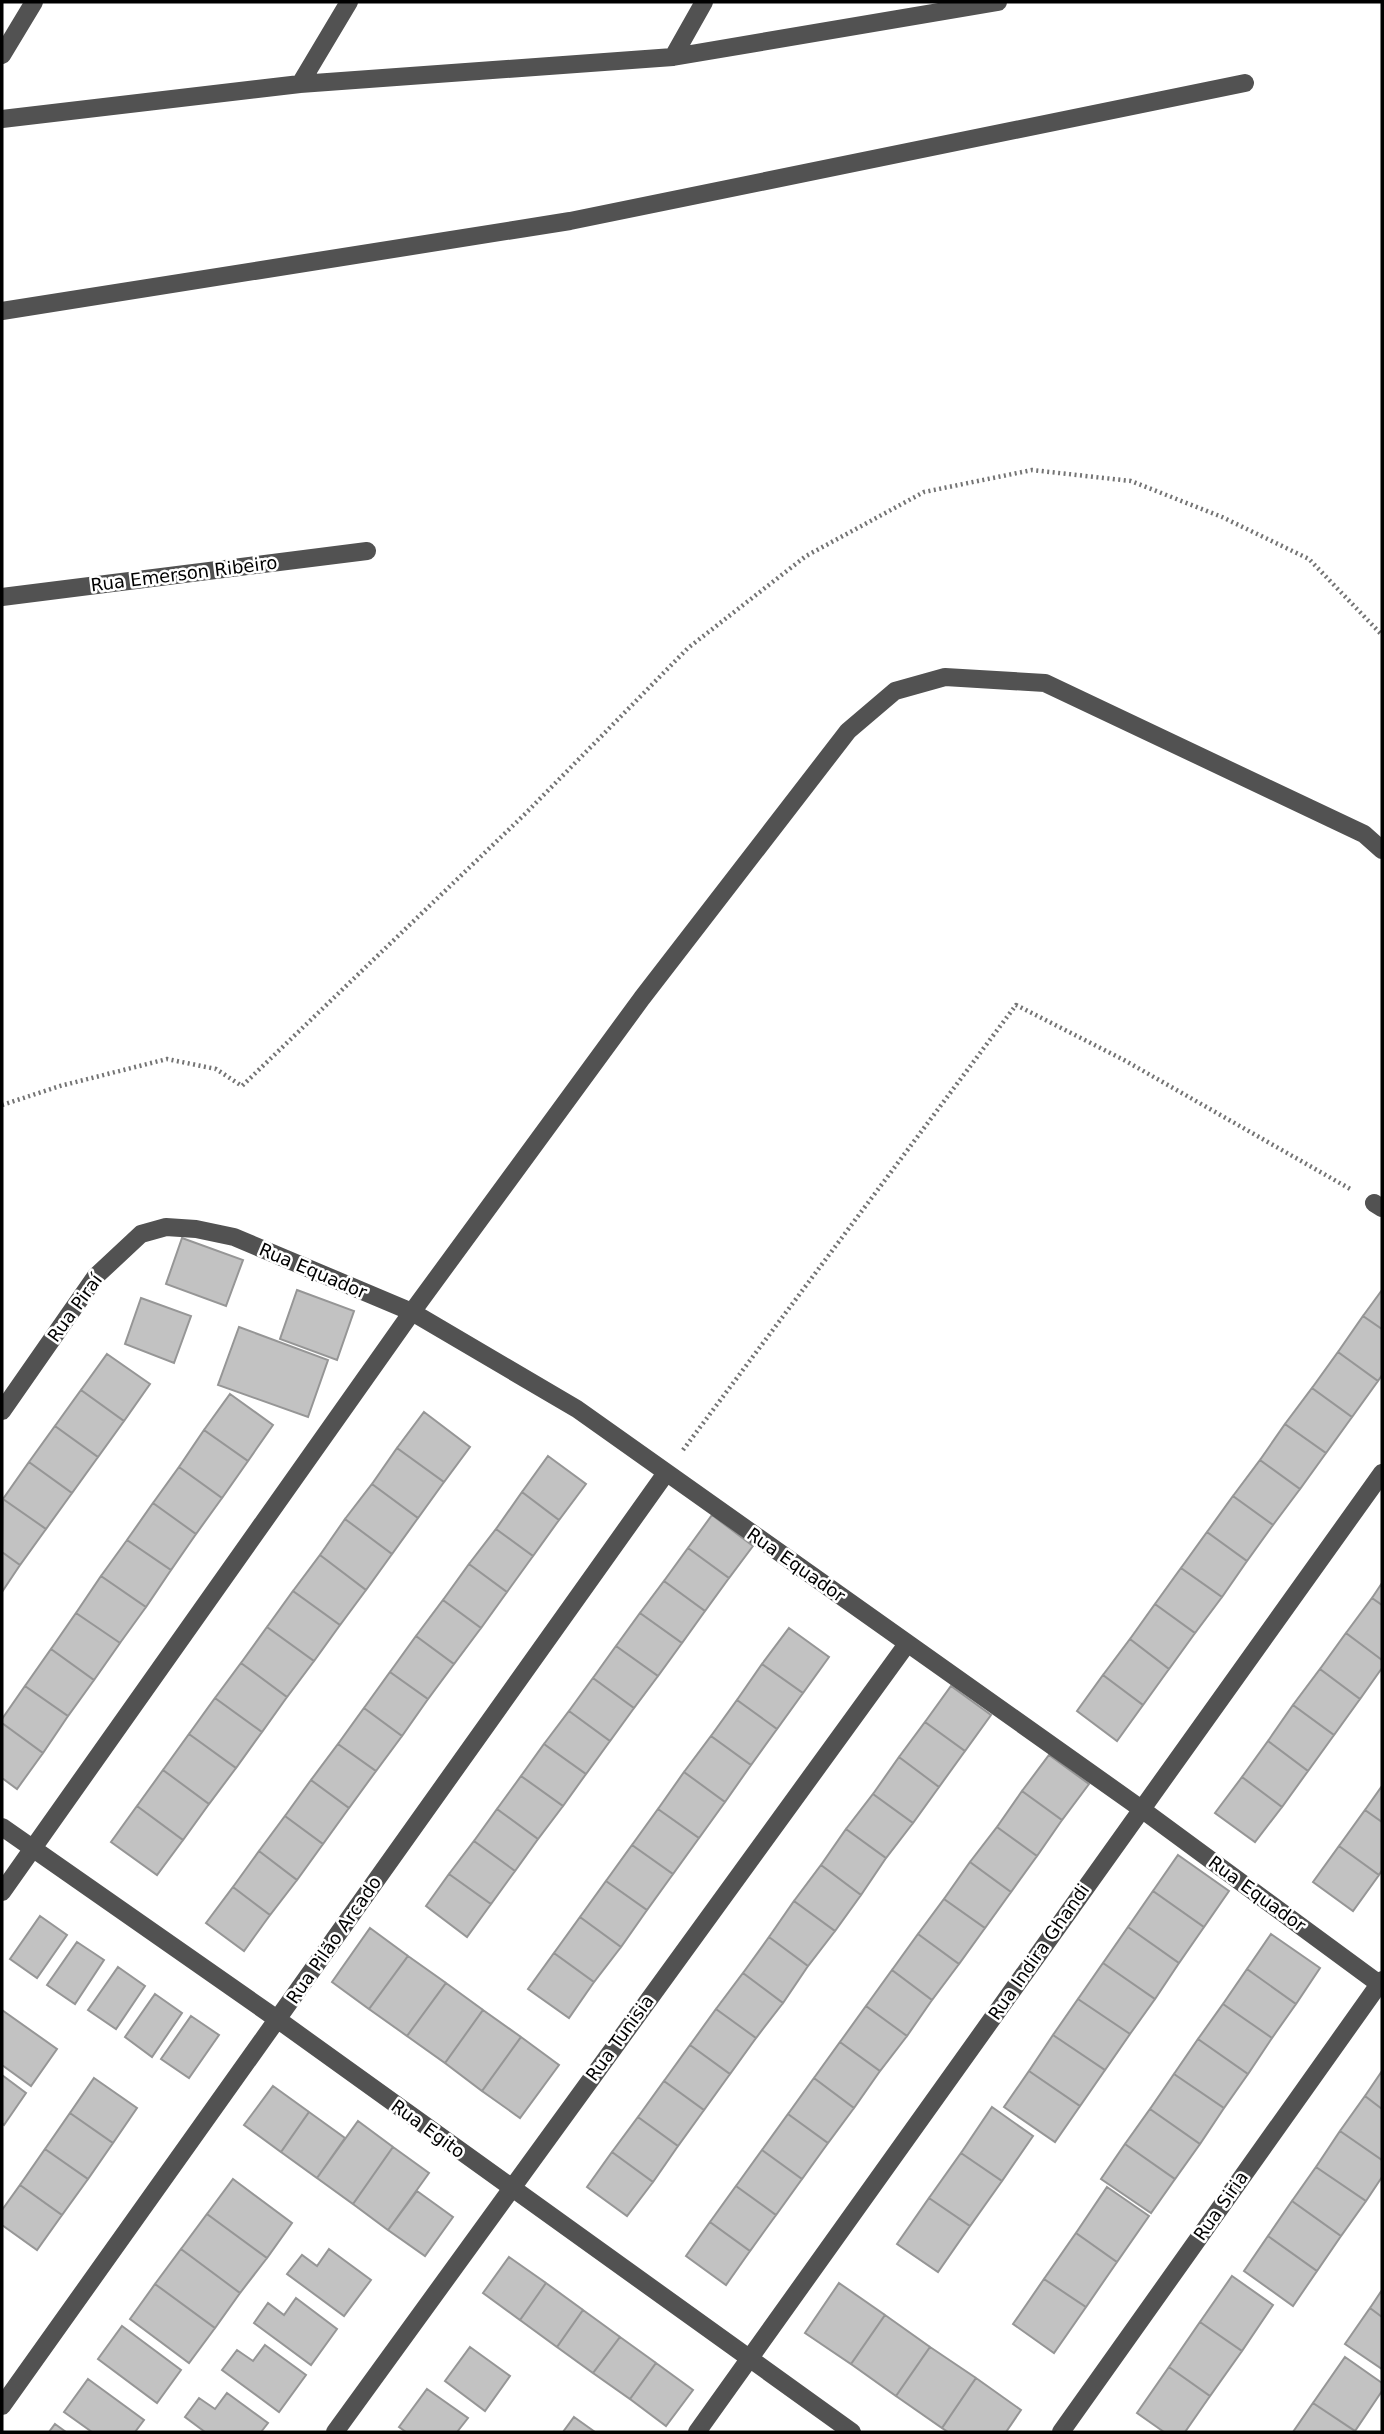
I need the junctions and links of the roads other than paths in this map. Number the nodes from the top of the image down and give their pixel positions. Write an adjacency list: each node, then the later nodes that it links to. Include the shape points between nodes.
1 (34, 2): 5 (street)
2 (349, 2): 7 (street)
3 (704, 2): 6 (street)
4 (998, 2): 6 (street)
5 (2, 55)
6 (673, 57): 7 (street)
7 (300, 83): 9 (street)
8 (1245, 83): 10 (street, via 570,221)
9 (2, 119)
10 (2, 311)
11 (367, 551): 12 (street, Rua Emerson Ribeiro)
12 (2, 597)
13 (1382, 850): 15 (street, via 1364,834 1045,683 945,677 895,691 848,731 642,998)
14 (166, 1227): 15 (street, Rua Equador, via 234,1237); 16 (street, Rua Piraí, via 141,1234 96,1276)
15 (412, 1312): 17 (street, Rua Equador, via 577,1409); 22 (street)
16 (2, 1411)
17 (666, 1473): 19 (street, Rua Equador); 25 (street, Rua Pilão Arcado)
18 (1382, 1473): 20 (street, Rua Indira Ghandi)
19 (907, 1644): 20 (street, Rua Equador); 26 (street, Rua Tunisia)
20 (1140, 1808): 24 (street, Rua Equador); 27 (street, Rua Indira Ghandi)
21 (2, 1827): 22 (street, Rua Egito)
22 (33, 1848): 23 (street); 25 (street, Rua Egito)
23 (2, 1892)
24 (1381, 1983): 32 (street, Rua Siria)
25 (278, 2019): 26 (street, Rua Egito); 28 (street, Rua Pilão Arcado)
26 (510, 2188): 27 (street, Rua Egito); 29 (street, Rua Tunisia)
27 (750, 2359): 30 (street, Rua Indira Ghandi); 31 (street, Rua Egito)
28 (2, 2406)
29 (335, 2432)
30 (697, 2432)
31 (852, 2432)
32 (1061, 2432)

